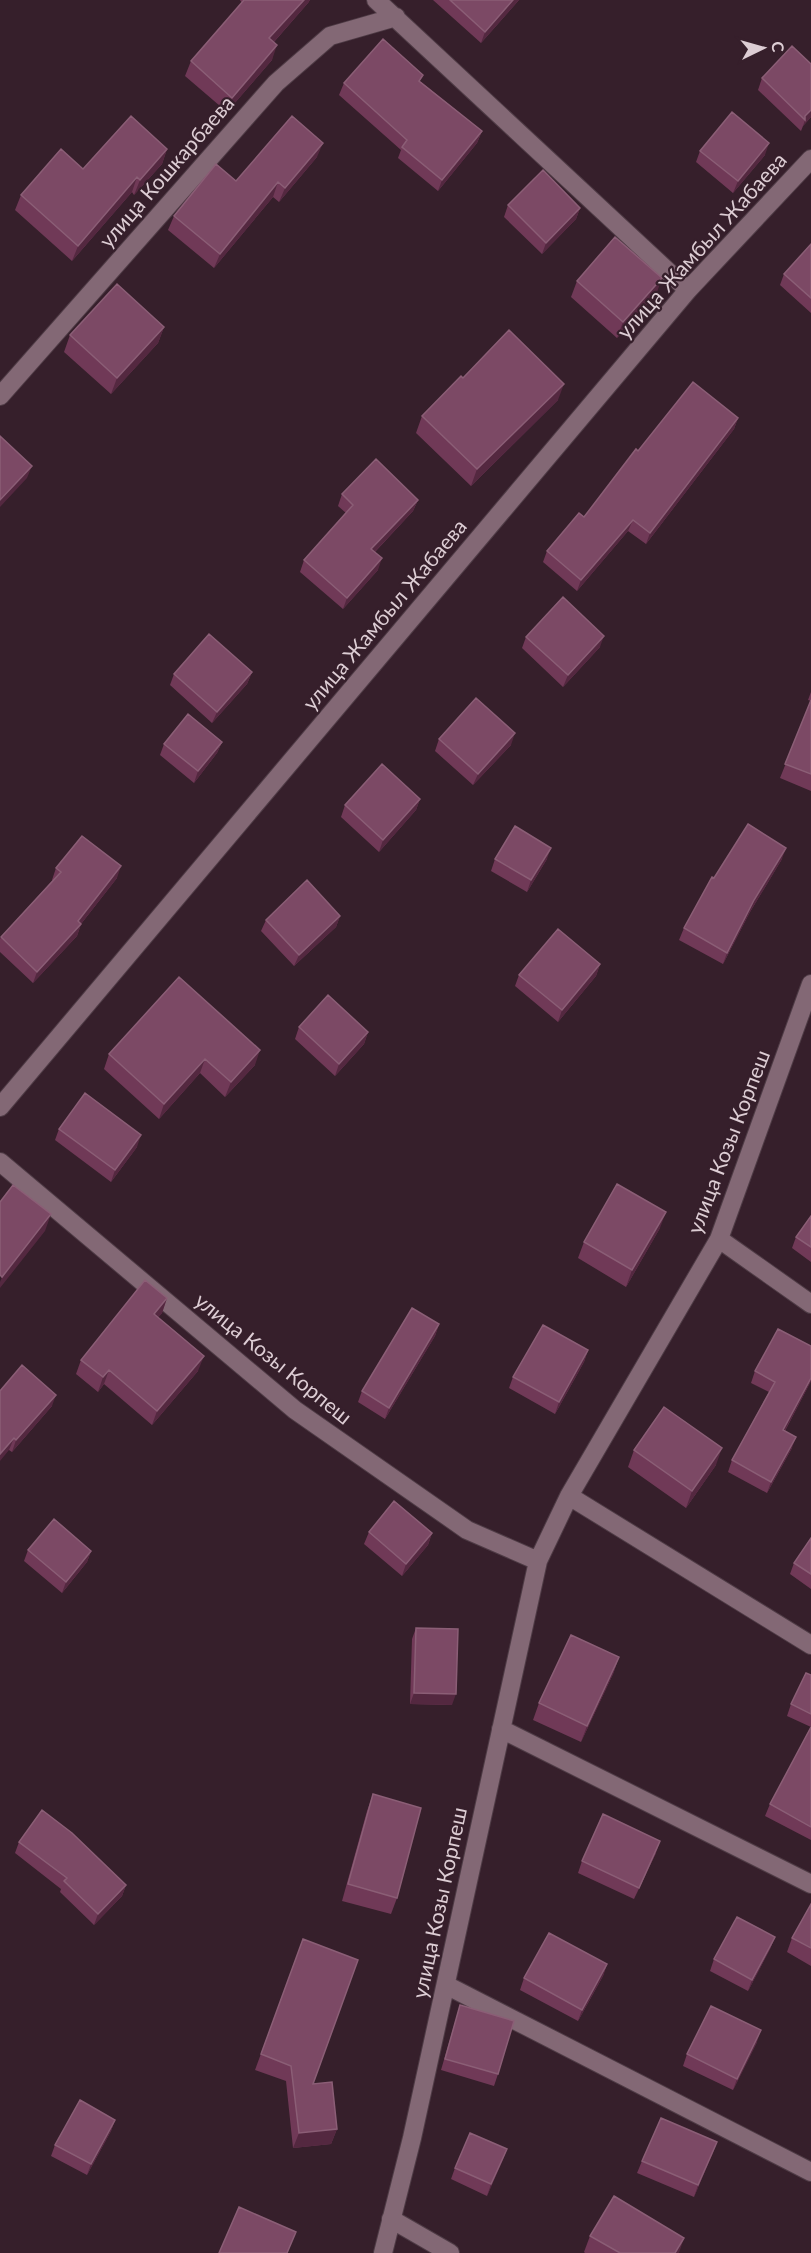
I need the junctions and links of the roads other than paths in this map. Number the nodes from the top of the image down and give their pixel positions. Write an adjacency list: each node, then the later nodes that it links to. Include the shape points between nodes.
1 (376, 0): 2 (street)
2 (396, 17): 4 (street); 5 (street, улица Кошкарбаева, via 330,36 276,82)
3 (811, 159): 4 (street, улица Жамбыл Жабаева)
4 (688, 290): 7 (street, улица Жамбыл Жабаева)
5 (0, 396)
6 (811, 984): 9 (street, улица Козы Корпеш)
7 (0, 1107)
8 (0, 1162): 12 (street, улица Козы Корпеш, via 295,1410 467,1530)
9 (719, 1239): 10 (street); 11 (street, улица Козы Корпеш)
10 (811, 1304)
11 (569, 1496): 12 (street, улица Козы Корпеш); 13 (street)
12 (538, 1561): 14 (street, улица Козы Корпеш)
13 (811, 1645)
14 (501, 1729): 15 (street); 16 (street, улица Козы Корпеш)
15 (811, 1884)
16 (446, 1985): 17 (street); 18 (street, улица Козы Корпеш)
17 (811, 2172)
18 (391, 2219): 19 (street, улица Козы Корпеш); 20 (street)
19 (382, 2253)
20 (450, 2253)

